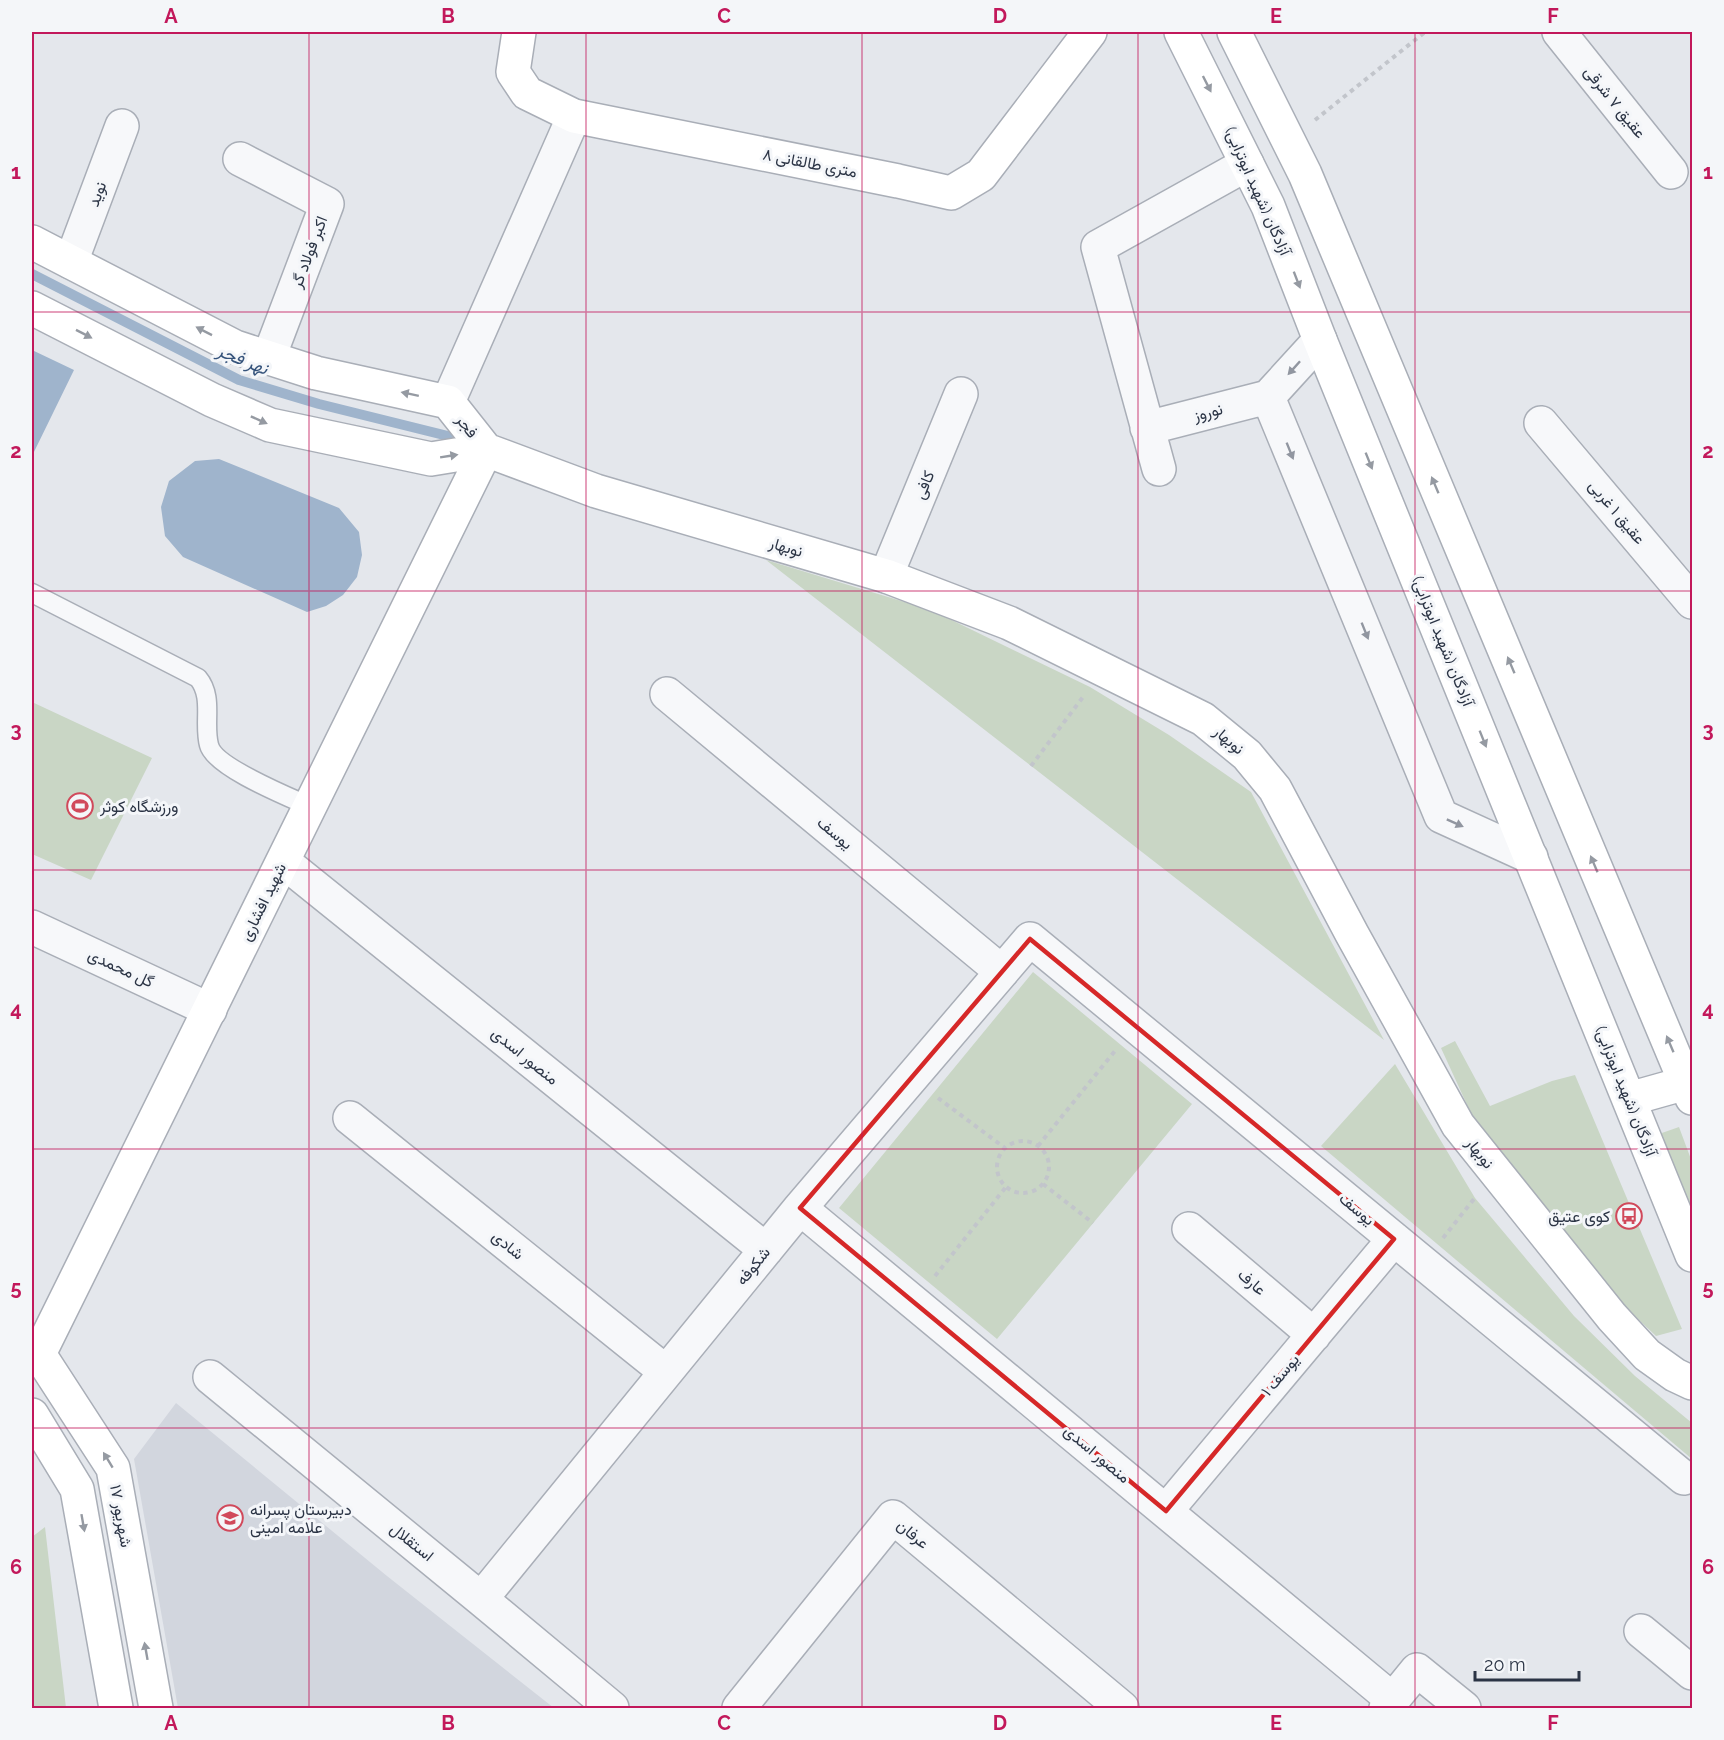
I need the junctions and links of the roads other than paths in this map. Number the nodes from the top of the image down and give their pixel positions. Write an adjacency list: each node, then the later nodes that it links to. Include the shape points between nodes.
1 (519, 32): 6 (street, ۸ متری طالقانی, via 513,72 527,93)
2 (1090, 32): 6 (street, ۸ متری طالقانی, via 981,175 951,193)
3 (1181, 32): 9 (street, آزادگان (شهید ابوترابی), one-way to 9)
4 (1234, 32): 34 (street, one-way to 4, via 1314,196)
5 (1559, 32): 10 (street, عقیق ۷ شرقی)
6 (574, 116): 18 (street)
7 (122, 126): 12 (street, نوید)
8 (240, 159): 15 (street, اکبر فولاد گر, via 327,204)
9 (1247, 164): 14 (street, آزادگان (شهید ابوترابی), one-way to 14, via 1268,206); 20 (street, via 1098,247)
10 (1671, 172)
11 (32, 242): 12 (street, فجر)
12 (71, 262): 15 (street, فجر, one-way to 12, via 235,346)
13 (32, 308): 21 (street, فجر, one-way to 21, via 212,400 270,425 431,459)
14 (1320, 340): 17 (street, one-way to 17); 28 (street, آزادگان (شهید ابوترابی), one-way to 28)
15 (269, 357): 18 (street, فجر, one-way to 15, via 316,373)
16 (961, 394): 23 (street, کافی)
17 (1268, 397): 20 (street, نوروز); 28 (street, one-way to 28, via 1441,816)
18 (448, 402): 21 (street, فجر)
19 (1541, 423): 25 (street, عقیق ۱ غربی)
20 (1147, 428): 22 (street)
21 (486, 450): 23 (street, نوبهار, via 596,491); 27 (street, شهید افشاری)
22 (1160, 469)
23 (886, 576): 46 (street, نوبهار, via 1010,623 1203,719 1247,754 1275,789 1458,1125 1612,1317 1647,1354)
24 (32, 593): 27 (lane, via 198,678 206,694 213,755)
25 (1692, 602)
26 (668, 694): 32 (street, یوسف)
27 (311, 807): 29 (street, شهید افشاری)
28 (1532, 857): 35 (street, آزادگان (شهید ابوترابی))
29 (284, 862): 33 (street, شهید افشاری); 40 (street, منصور اسدی)
30 (32, 927): 33 (street, گل محمدی)
31 (1030, 939): 32 (street, شکوفه); 39 (street, یوسف)
32 (1002, 972): 37 (street, شکوفه)
33 (210, 1010): 43 (street, شهید افشاری)
34 (1689, 1090): 35 (street)
35 (1629, 1099): 41 (street, آزادگان (شهید ابوترابی))
36 (351, 1118): 44 (street, شادی)
37 (800, 1208): 40 (street, شکوفه); 49 (street, منصور اسدی)
38 (1189, 1229): 42 (street, عارف)
39 (1394, 1239): 42 (street, یوسف ۱); 48 (street, یوسف)
40 (766, 1250): 44 (street, شکوفه)
41 (1692, 1255)
42 (1314, 1335): 49 (street, یوسف ۱)
43 (34, 1353): 55 (street, ۱۷ شهریور, one-way to 43, via 113,1468)
44 (666, 1372): 50 (street, شکوفه)
45 (210, 1377): 50 (street, استقلال)
46 (1692, 1383)
47 (32, 1415): 54 (street, one-way to 54, via 77,1489)
48 (1684, 1478)
49 (1166, 1511): 53 (street, منصور اسدی)
50 (482, 1599): 56 (street, استقلال)
51 (1641, 1631): 52 (street)
52 (1692, 1673)
53 (1390, 1704): 59 (street, via 1416,1670)
54 (116, 1708)
55 (156, 1708)
56 (612, 1708)
57 (739, 1708): 58 (street, عرفان, via 893,1517)
58 (1122, 1708)
59 (1464, 1708)

